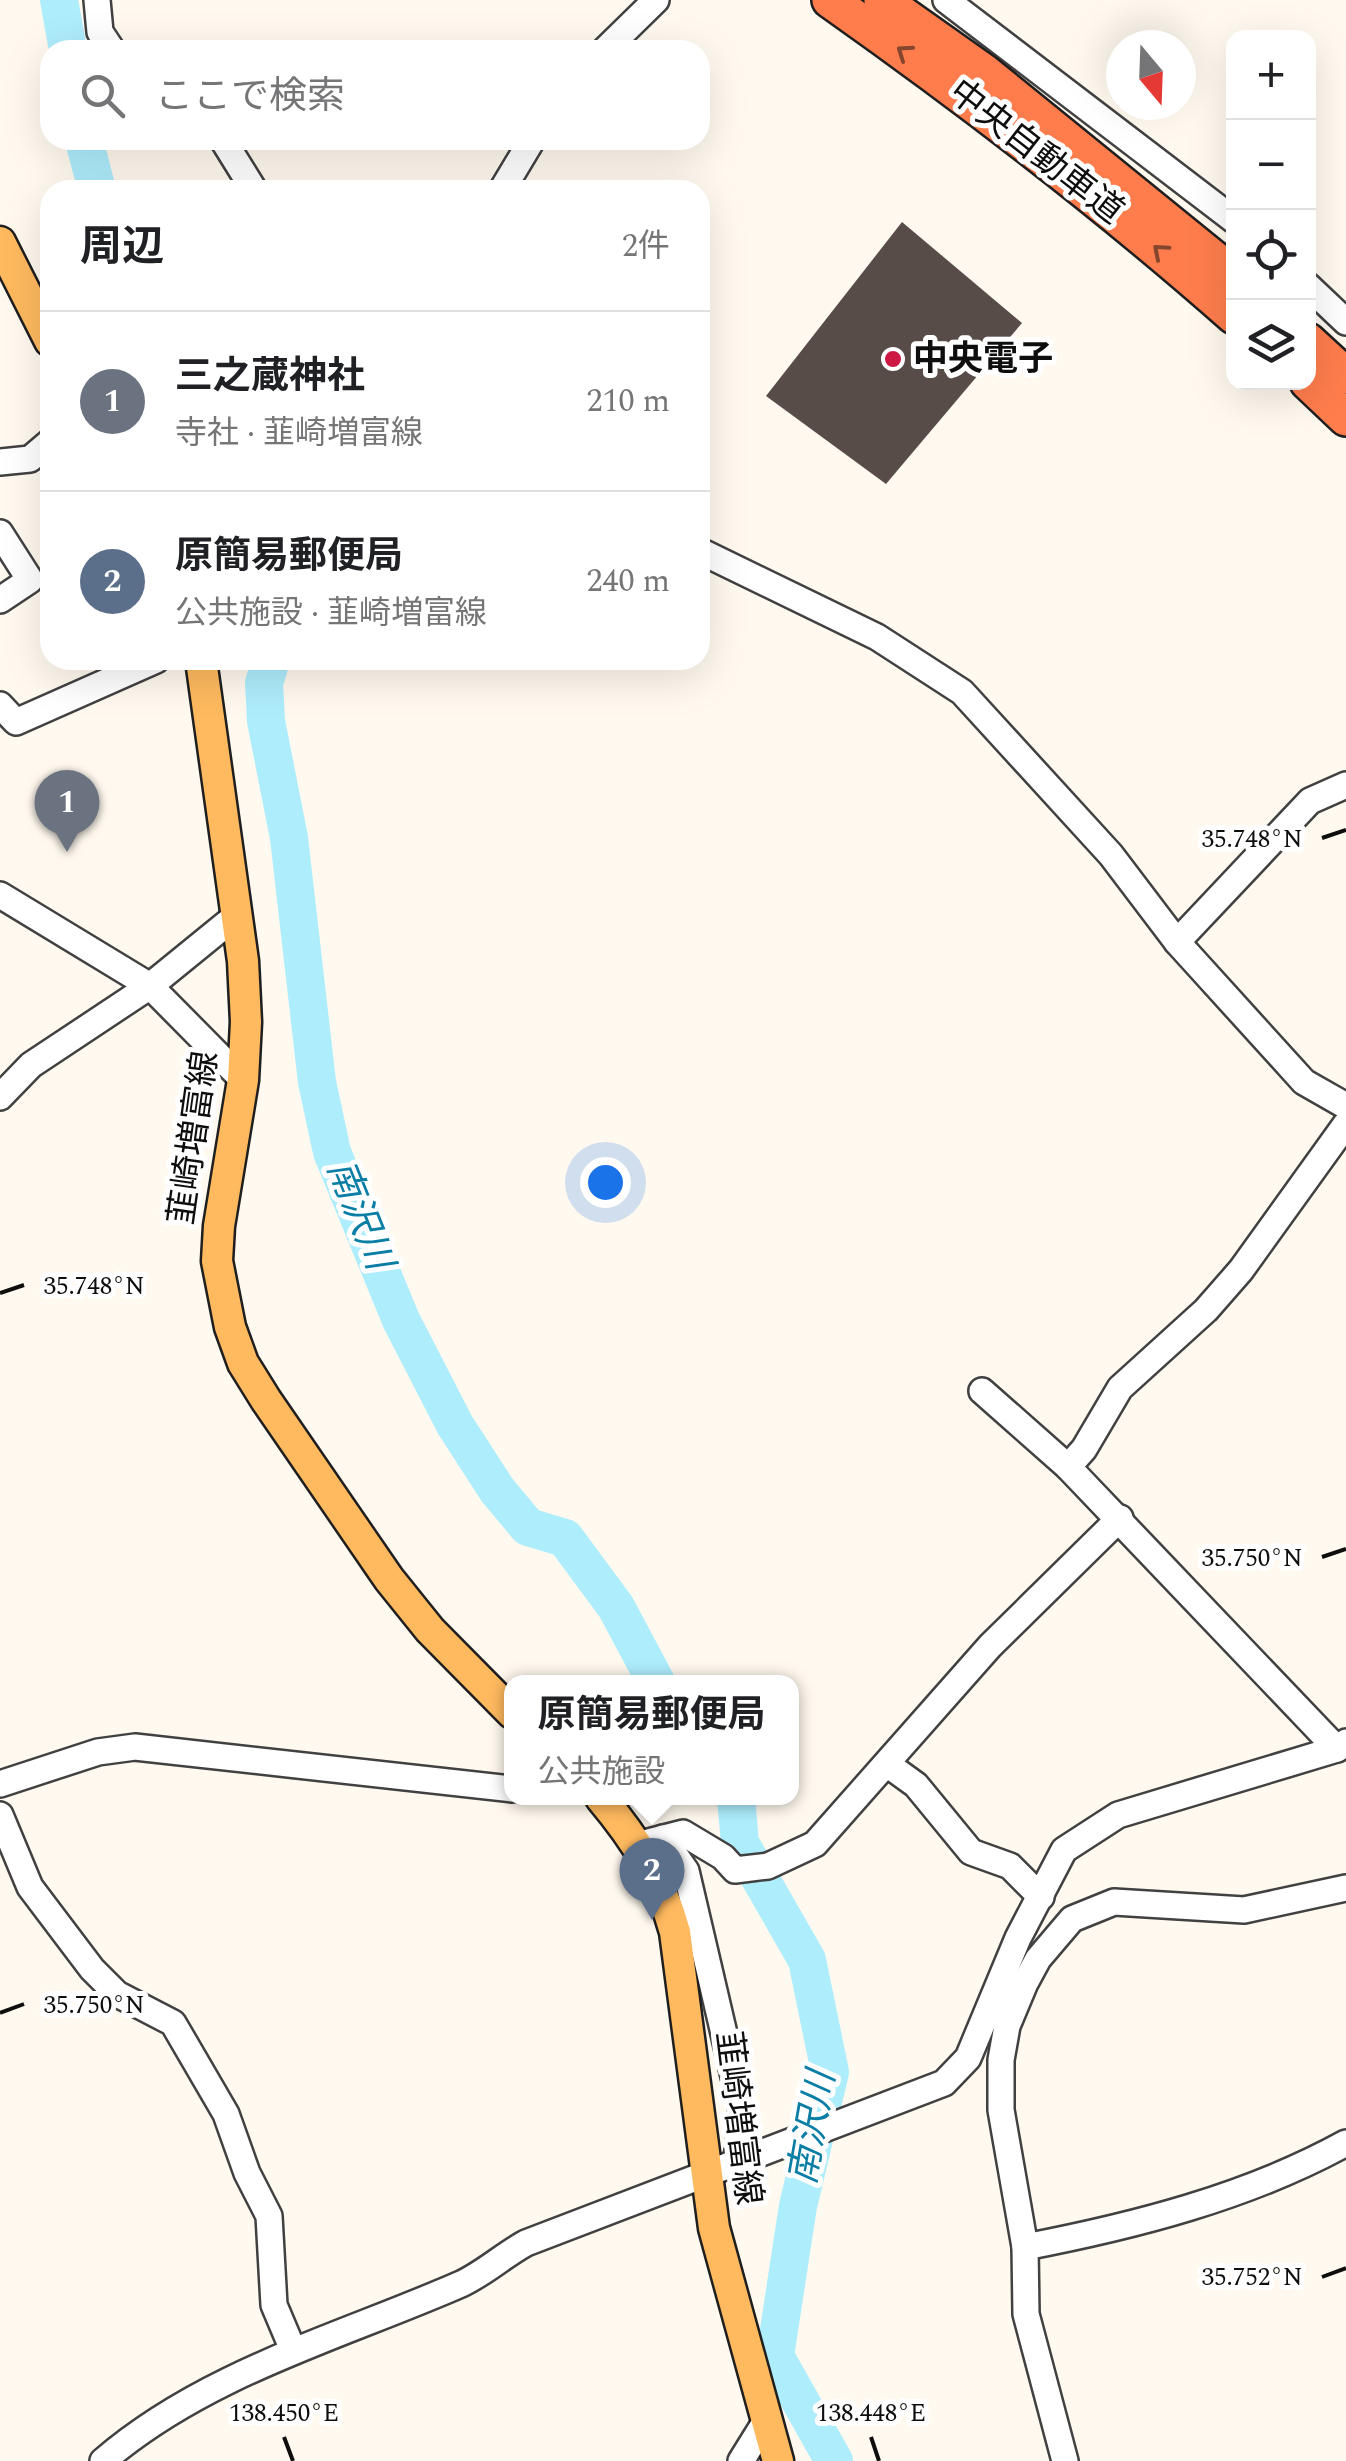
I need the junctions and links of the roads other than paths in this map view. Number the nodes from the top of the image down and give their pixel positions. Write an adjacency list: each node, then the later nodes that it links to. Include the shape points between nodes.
1 (97, 0): 6 (street)
2 (656, 0): 7 (street)
3 (830, 0): 16 (highway, 中央自動車道, one-way to 3, via 964,95)
4 (882, 0): 14 (highway, 中央自動車道, via 984,72)
5 (946, 0): 12 (street)
6 (105, 40)
7 (615, 40)
8 (229, 150): 10 (street)
9 (526, 150): 11 (street)
10 (248, 180)
11 (508, 180)
12 (1226, 214)
13 (0, 242): 17 (main road)
14 (1226, 269)
15 (1316, 294): 18 (street)
16 (1226, 309)
17 (40, 321)
18 (1346, 322)
19 (1316, 348): 20 (highway)
20 (1346, 376)
21 (1316, 390): 22 (highway)
22 (1346, 418)
23 (40, 451): 24 (street, via 30,460)
24 (0, 462)
25 (0, 533): 27 (street, via 30,580)
26 (710, 556): 34 (street, via 878,637 962,692 1111,855)
27 (0, 600)
28 (130, 670): 30 (street)
29 (202, 670): 33 (main road, 韮崎増富線)
30 (5, 719)
31 (1346, 785): 34 (street, via 1310,800)
32 (0, 895): 35 (street)
33 (236, 916): 35 (street); 36 (main road, 韮崎増富線, via 246,1022)
34 (1178, 942): 38 (street, via 1304,1082)
35 (150, 986): 36 (street); 37 (street, via 31,1066)
36 (242, 1080): 43 (main road, 韮崎増富線, via 218,1261 243,1364 389,1578)
37 (0, 1098)
38 (1346, 1106)
39 (1346, 1124): 41 (street, via 1241,1270 1120,1388)
40 (982, 1391): 41 (street)
41 (1068, 1467): 42 (street)
42 (1120, 1518): 44 (street); 45 (street, via 990,1646)
43 (504, 1705)
44 (1342, 1746): 52 (street, via 1118,1815 1064,1850)
45 (886, 1764): 50 (street, via 815,1844 768,1866 735,1870 683,1833); 52 (street, via 916,1784 970,1852 1010,1866)
46 (0, 1784): 47 (street, via 135,1747)
47 (504, 1789)
48 (609, 1805): 50 (main road, 韮崎増富線)
49 (0, 1814): 58 (street, via 30,1887 117,1994 173,2023 226,2114 268,2216 274,2304)
50 (652, 1841): 55 (street, via 686,1871 743,2115); 56 (main road, 韮崎増富線, via 675,1932)
51 (1346, 1888): 53 (street, via 1244,1910 1126,1901 1101,1906 1072,1918)
52 (1041, 1897): 53 (street, via 1018,1938)
53 (993, 2033): 55 (street, via 944,2083); 57 (street)
54 (1346, 2143): 57 (street, via 1184,2207)
55 (736, 2165): 56 (street)
56 (706, 2176): 58 (street, via 526,2243 466,2282); 59 (main road, 韮崎増富線)
57 (1025, 2247): 63 (street, via 1026,2314)
58 (293, 2350): 60 (street, via 139,2430)
59 (764, 2424): 61 (street); 62 (main road, 韮崎増富線)
60 (103, 2461)
61 (741, 2461)
62 (778, 2461)
63 (1066, 2461)

